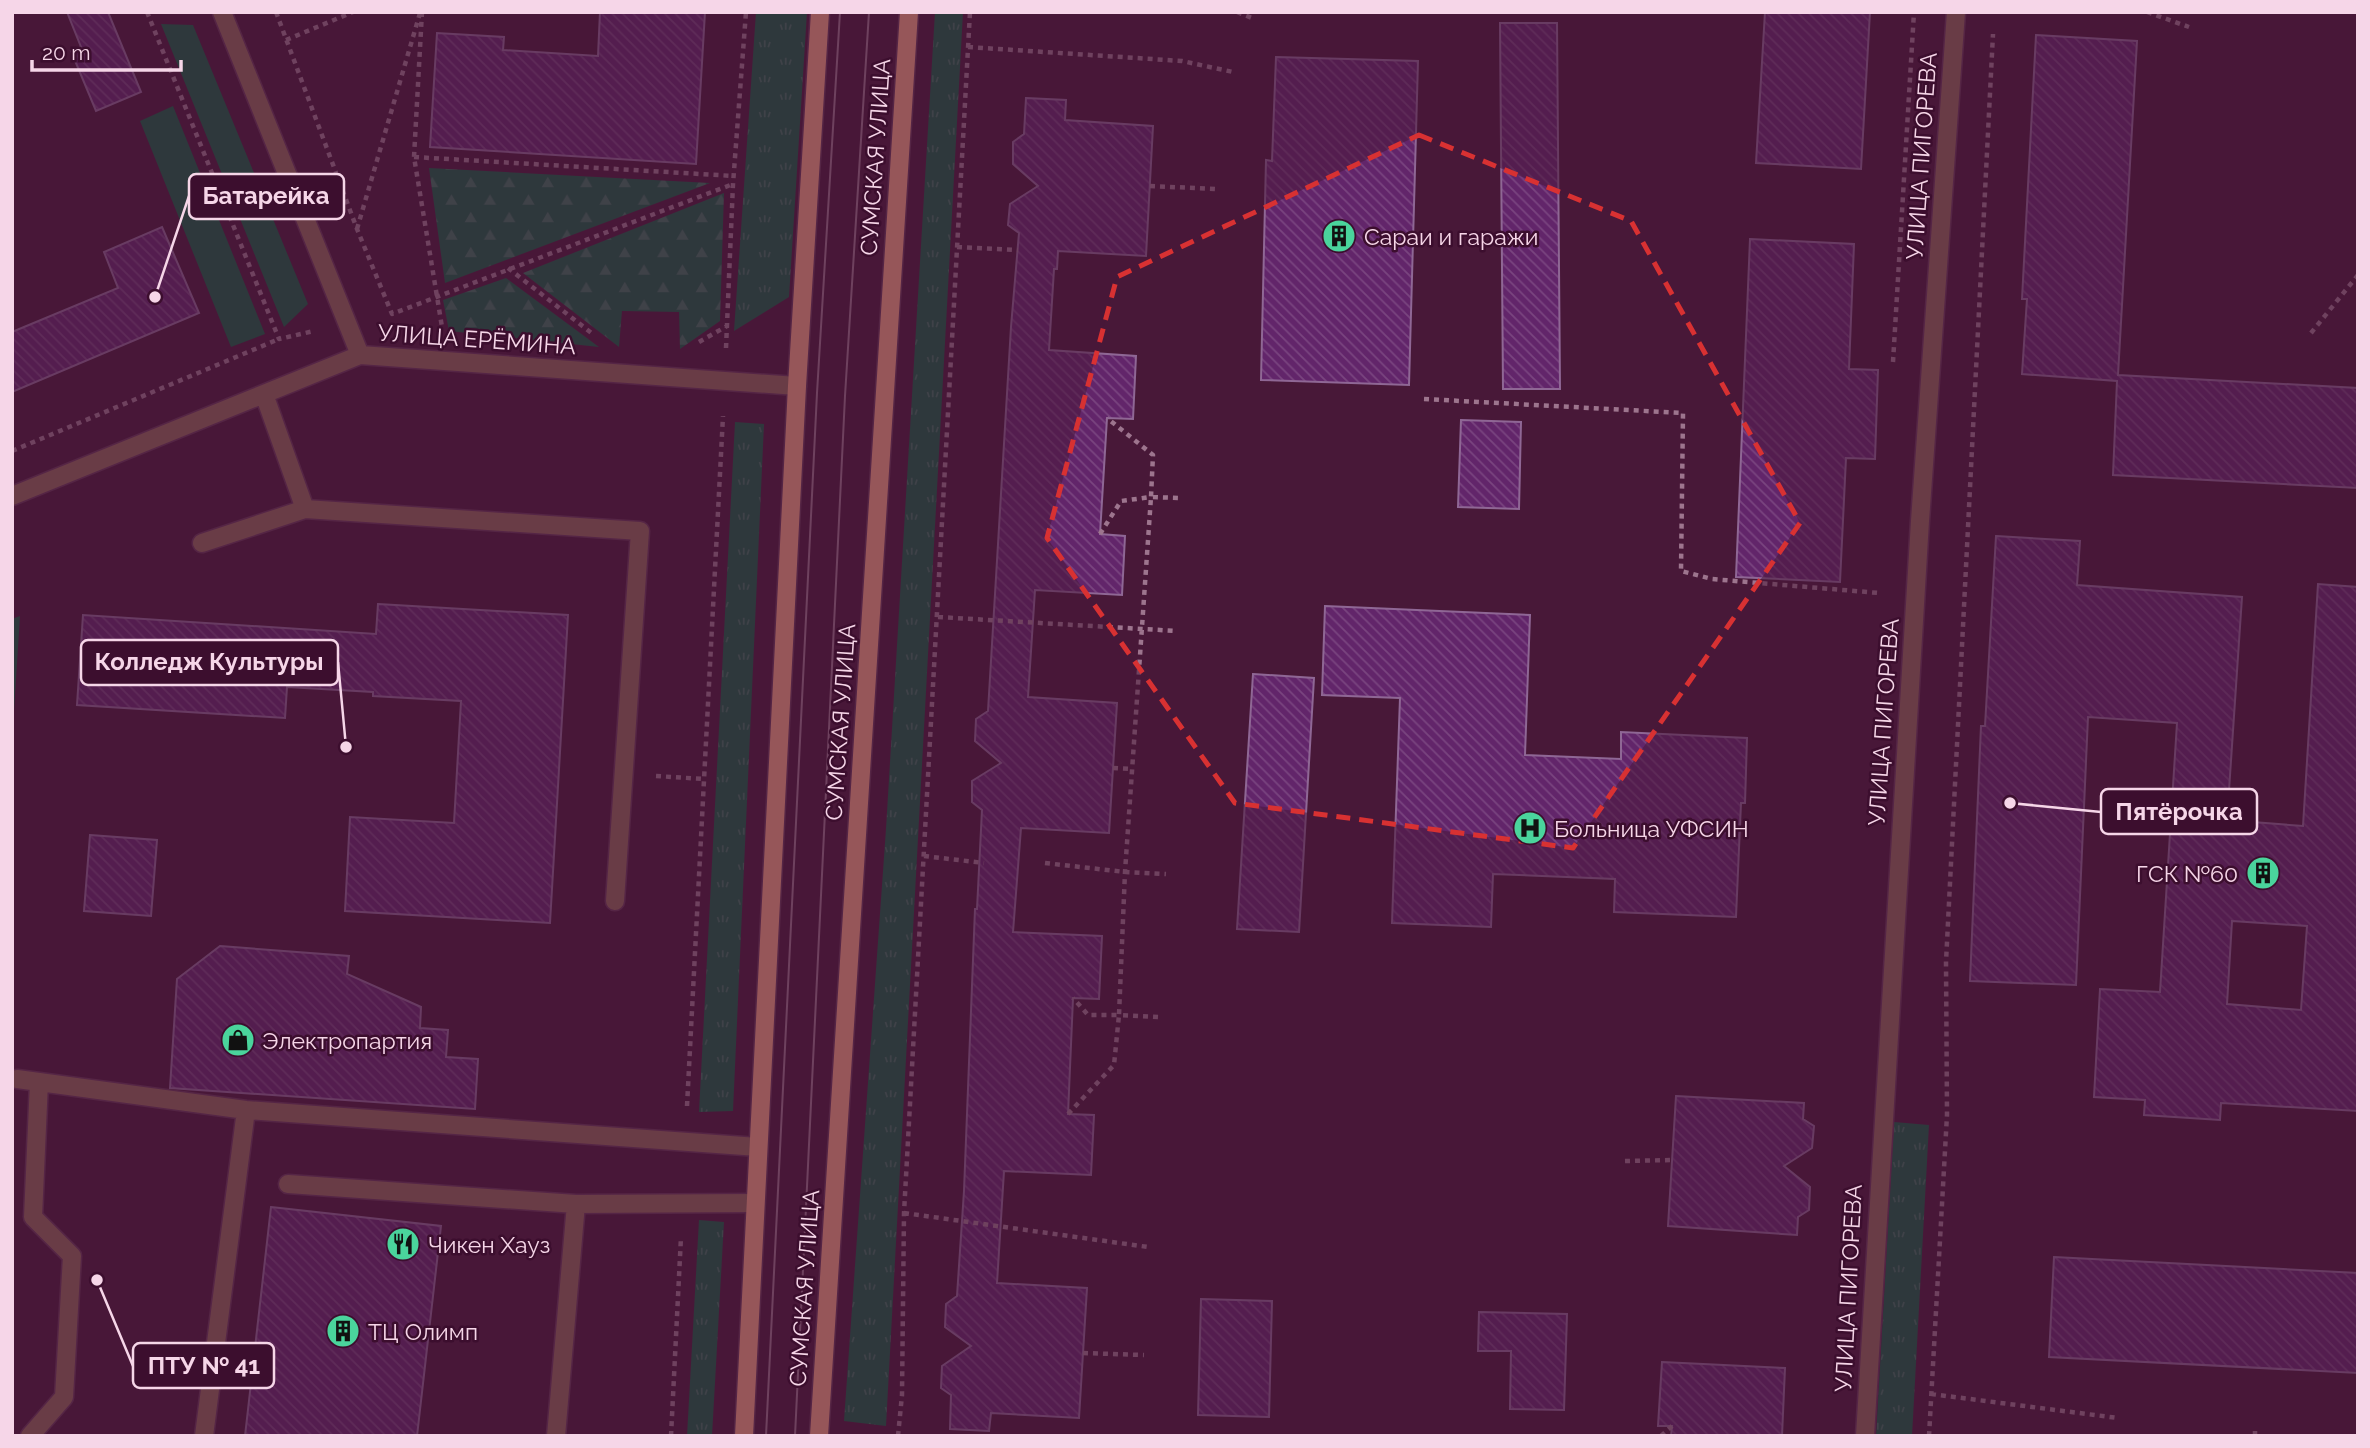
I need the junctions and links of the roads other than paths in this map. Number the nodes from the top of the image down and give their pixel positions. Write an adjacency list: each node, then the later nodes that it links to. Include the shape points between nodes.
1 (222, 12): 5 (street)
2 (820, 12): 6 (main road)
3 (909, 12): 23 (main road, СУМСКАЯ УЛИЦА)
4 (1956, 12): 24 (street, УЛИЦА ПИГОРЕВА)
5 (360, 355): 6 (street, УЛИЦА ЕРЁМИНА); 7 (street, УЛИЦА ЕРЁМИНА)
6 (797, 386): 15 (main road)
7 (264, 394): 8 (street, УЛИЦА ЕРЁМИНА); 9 (street)
8 (12, 496)
9 (305, 509): 10 (street); 11 (street, via 640,531)
10 (202, 543)
11 (615, 901)
12 (17, 1079): 13 (street)
13 (39, 1082): 14 (street); 19 (street, via 33,1217 72,1256 64,1397)
14 (246, 1110): 15 (street); 20 (street)
15 (758, 1147): 17 (main road)
16 (288, 1184): 18 (street)
17 (755, 1203): 18 (street); 22 (main road)
18 (576, 1204): 21 (street)
19 (30, 1436)
20 (204, 1436)
21 (556, 1436)
22 (744, 1436)
23 (819, 1436)
24 (1865, 1436)

